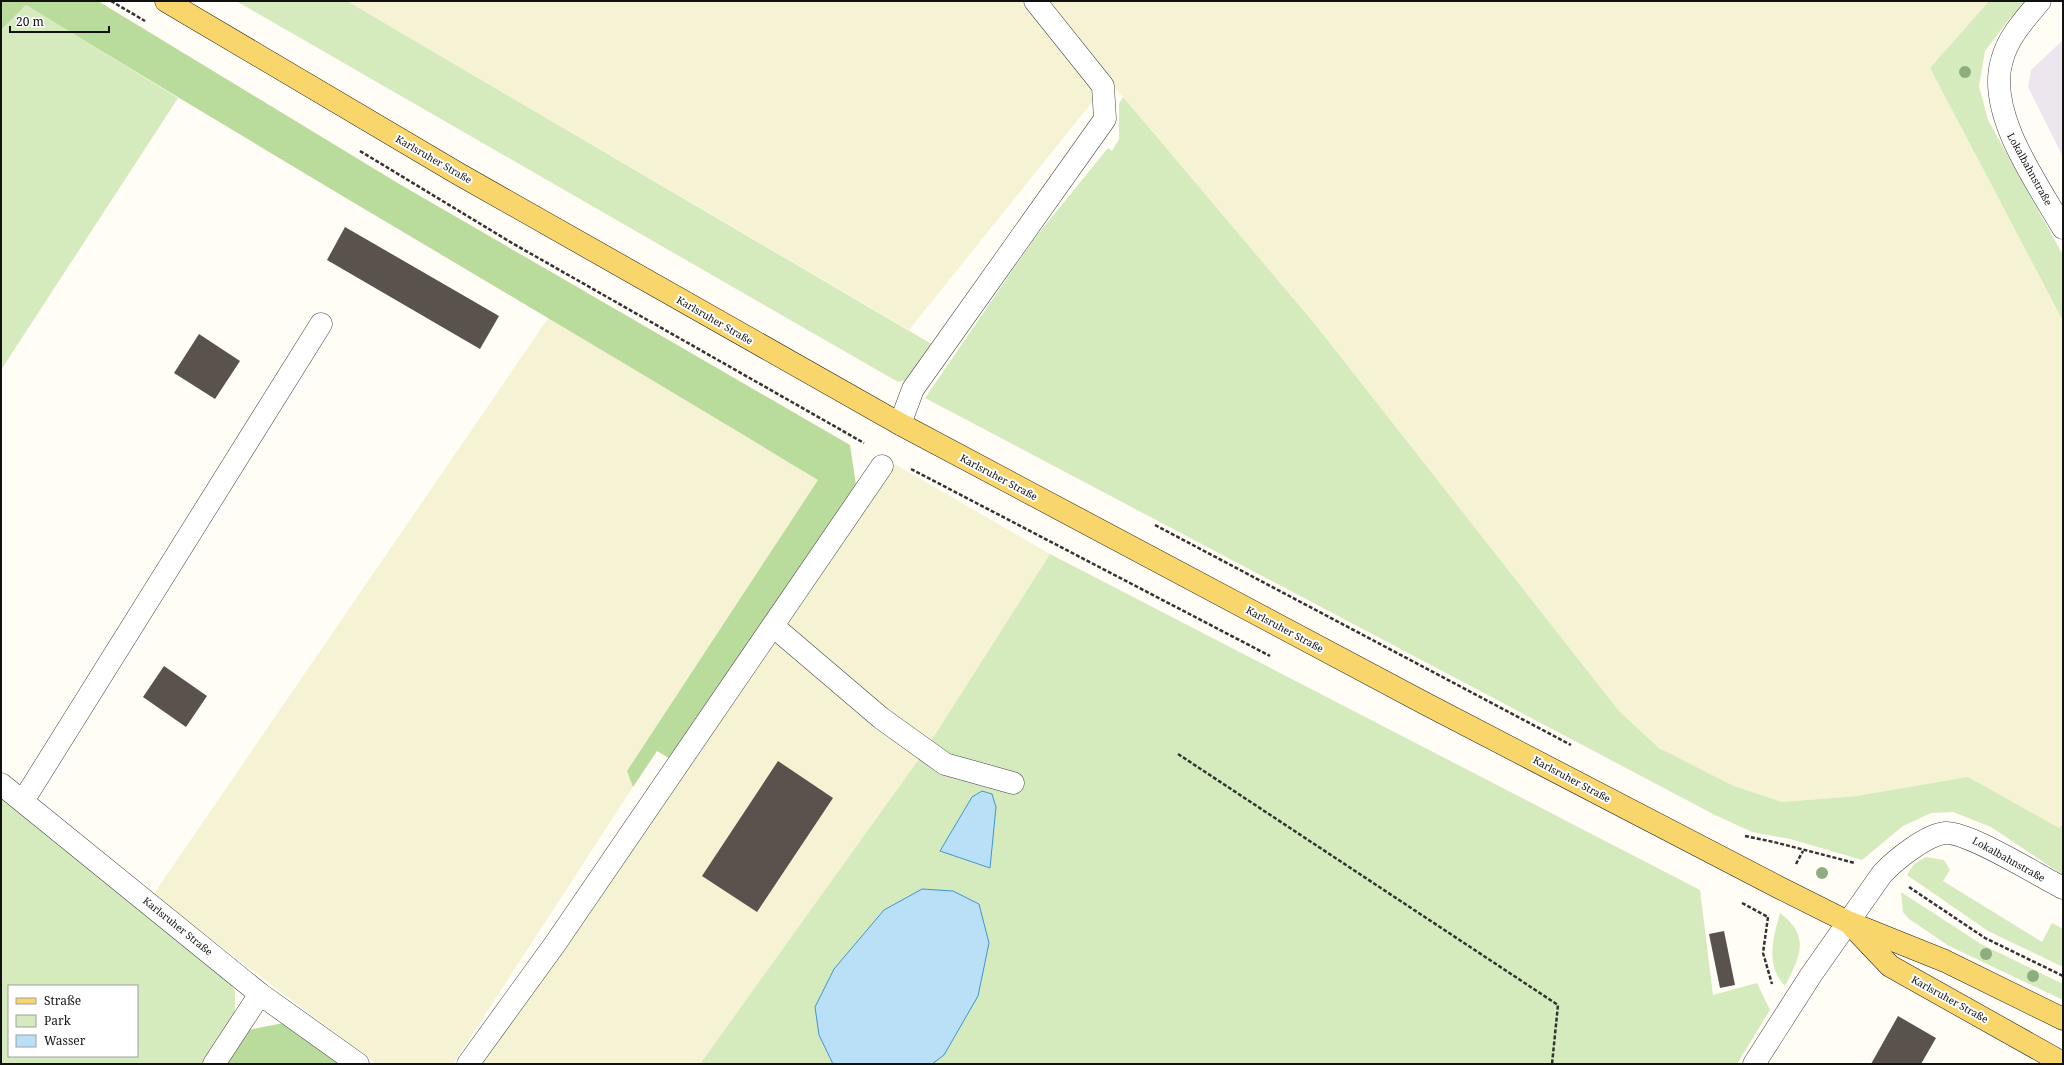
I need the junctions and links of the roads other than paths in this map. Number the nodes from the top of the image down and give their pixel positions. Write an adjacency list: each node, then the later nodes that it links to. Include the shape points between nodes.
1 (166, 1): 6 (main road, Karlsruher Straße, via 457,173)
2 (1035, 1): 6 (lane, via 1103,86 1105,119 913,389)
3 (2040, 1): 4 (lane, Lokalbahnstraße, via 2018,27 2001,60 1998,95 2008,131)
4 (2063, 228)
5 (321, 324): 11 (lane)
6 (900, 424): 13 (main road, Karlsruher Straße, via 1433,707)
7 (882, 466): 8 (lane)
8 (773, 626): 9 (lane, via 881,718 945,764); 19 (lane, via 555,944)
9 (1013, 783)
10 (1, 784): 11 (lane, Karlsruher Straße)
11 (24, 801): 14 (lane, Karlsruher Straße)
12 (2063, 888): 13 (lane, Lokalbahnstraße, via 1968,837 1945,833 1910,850 1882,874)
13 (1848, 922): 15 (main road, Karlsruher Straße, via 1916,948); 16 (main road, Karlsruher Straße, via 1890,966); 20 (lane, Lokalbahnstraße, via 1788,1009)
14 (260, 994): 17 (lane); 18 (lane, Karlsruher Straße)
15 (2063, 1019)
16 (2063, 1063)
17 (214, 1064)
18 (358, 1064)
19 (468, 1064)
20 (1754, 1064)

